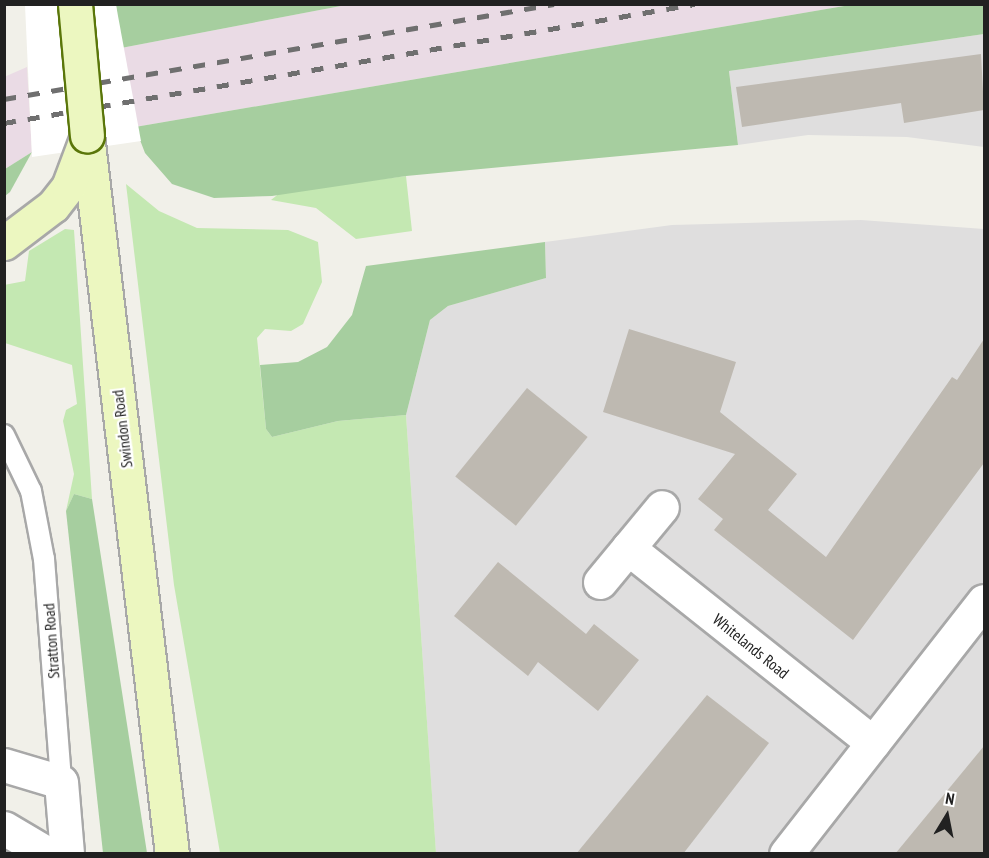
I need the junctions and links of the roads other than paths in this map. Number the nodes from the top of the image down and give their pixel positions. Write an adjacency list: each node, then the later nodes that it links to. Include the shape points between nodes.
1 (75, 4): 2 (main road, Swindon Road, bridge)
2 (87, 135): 3 (main road, via 68,187 53,206); 15 (main road, Swindon Road)
3 (4, 243)
4 (4, 435): 11 (lane, Stratton Road, via 25,474 41,540)
5 (662, 507): 6 (street)
6 (628, 548): 7 (street); 9 (street, Whitelands Road)
7 (600, 582)
8 (984, 601): 9 (street)
9 (873, 743): 16 (street)
10 (4, 765): 11 (street)
11 (61, 782): 14 (street, Stratton Road)
12 (4, 828): 13 (street)
13 (48, 854)
14 (67, 854)
15 (172, 854)
16 (786, 854)

